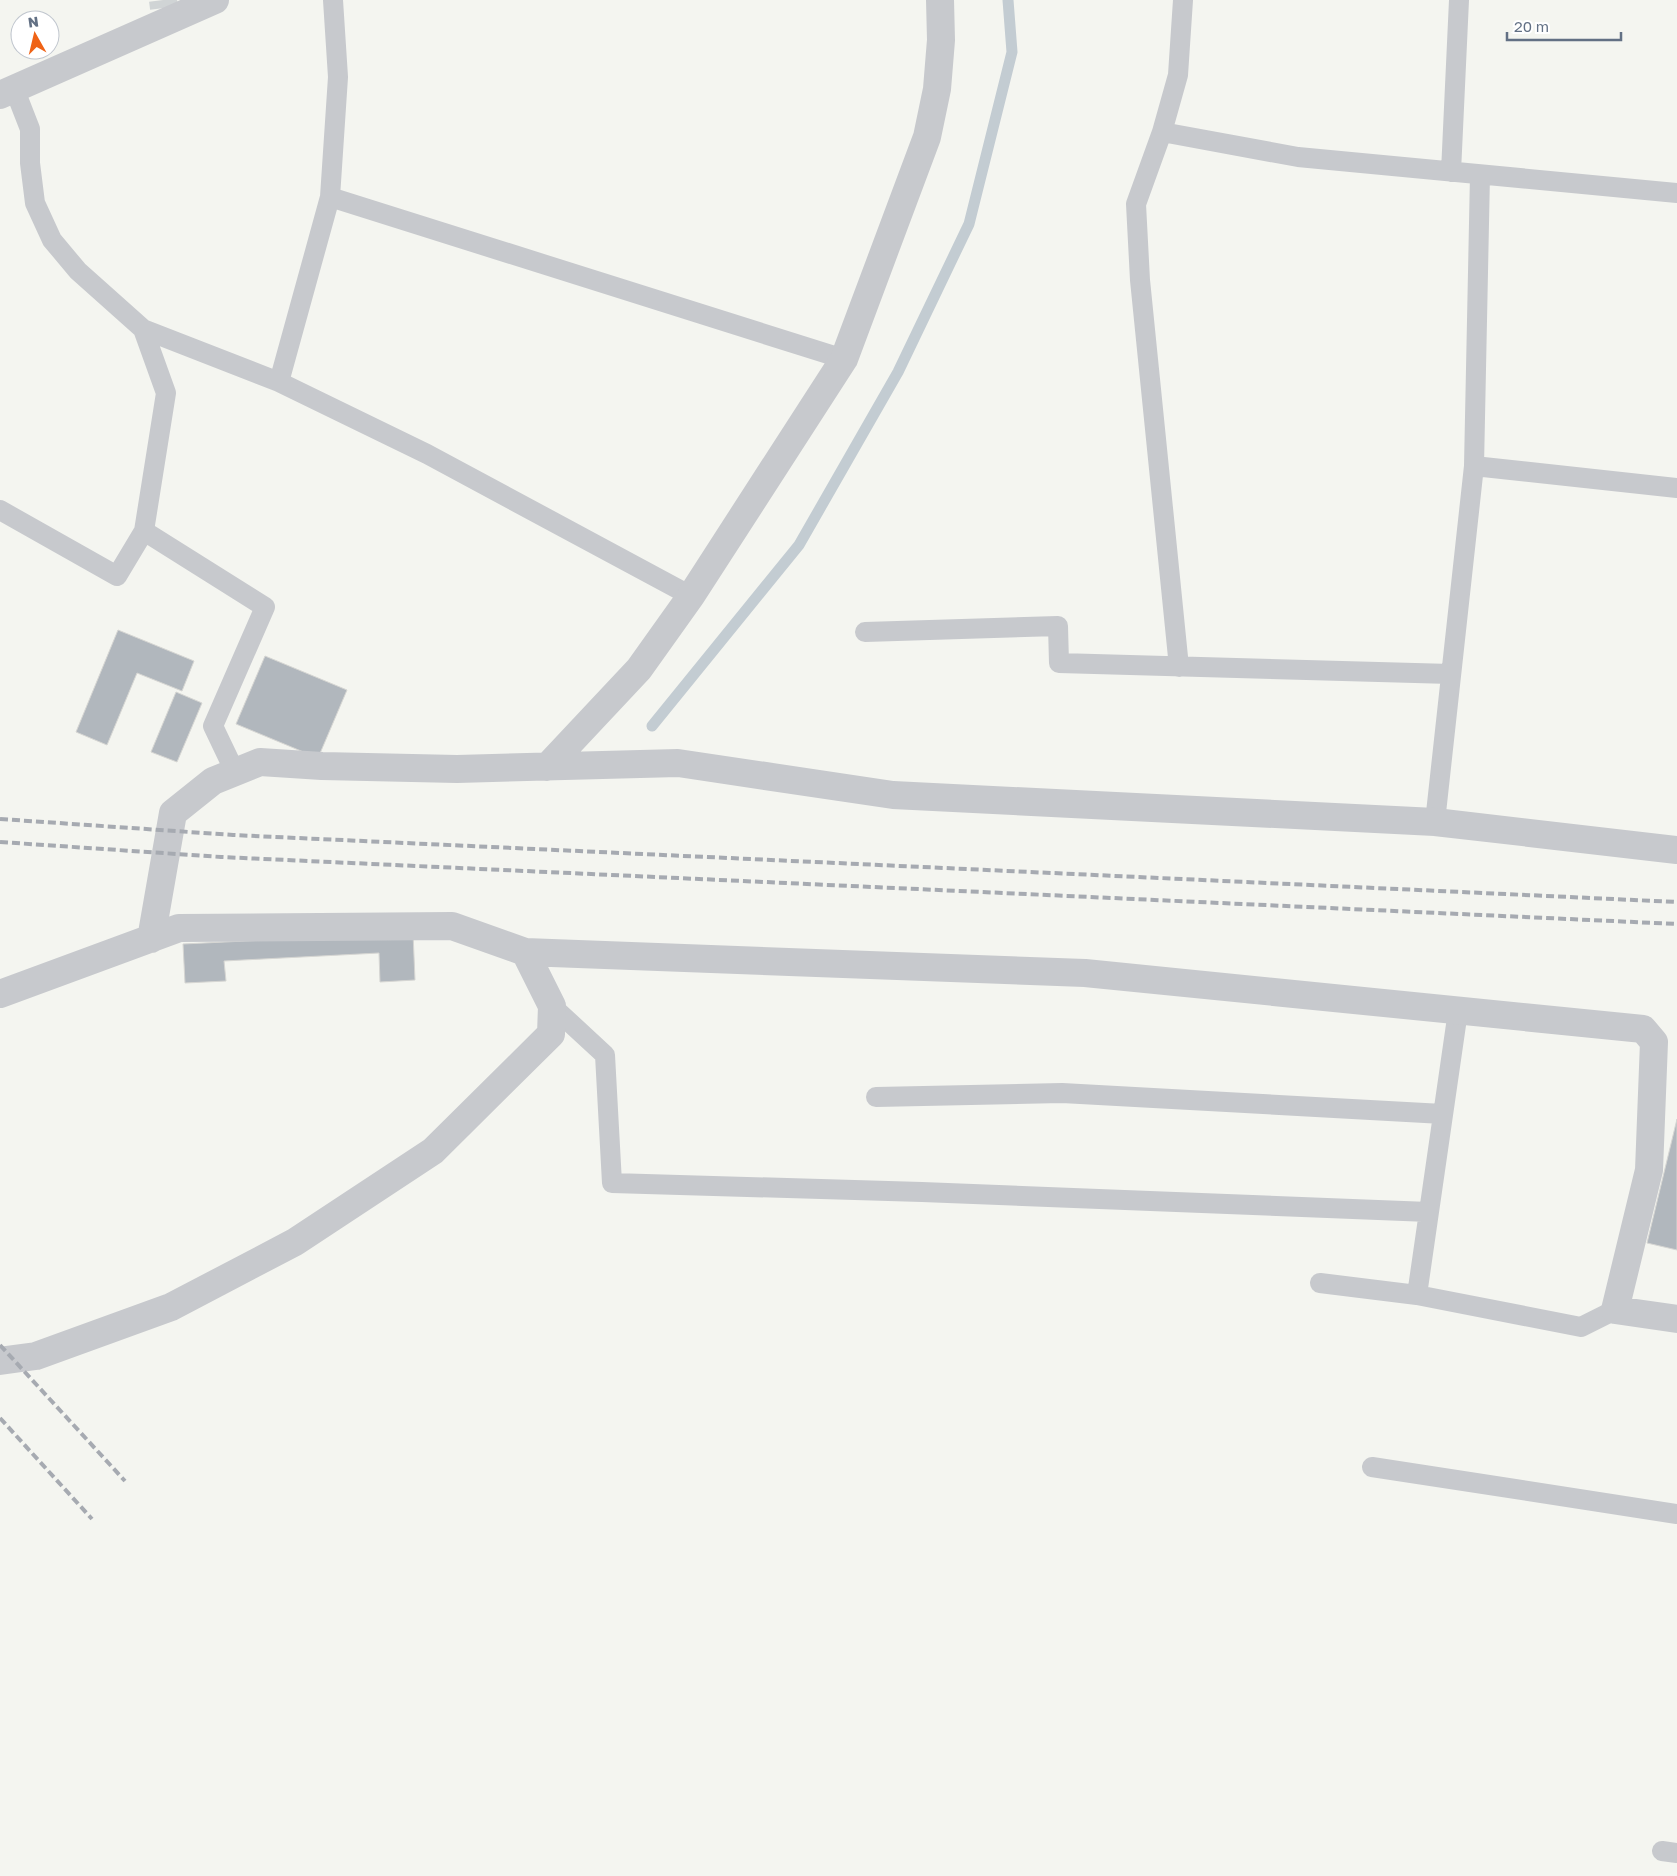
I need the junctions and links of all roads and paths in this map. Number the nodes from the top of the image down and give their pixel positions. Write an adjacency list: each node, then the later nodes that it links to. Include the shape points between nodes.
1 (216, 0): 6 (street, via 164,15)
2 (333, 0): 11 (lane, via 338,77)
3 (940, 0): 13 (street, via 937,89 927,136)
4 (1183, 0): 7 (lane, via 1178,75)
5 (1458, 0): 8 (lane)
6 (7, 91): 12 (lane, via 30,130 35,203 52,240 78,271)
7 (1162, 132): 8 (lane, via 1298,157); 21 (lane, via 1136,204 1140,280)
8 (1451, 172): 9 (lane)
9 (1480, 175): 10 (lane); 15 (lane)
10 (1677, 193)
11 (330, 198): 13 (lane); 14 (lane)
12 (143, 329): 14 (lane); 18 (lane, via 166,393)
13 (844, 359): 19 (street)
14 (279, 382): 19 (lane, via 427,454)
15 (1474, 466): 16 (lane); 22 (lane)
16 (1677, 488)
17 (0, 510): 18 (lane, via 117,576)
18 (144, 532): 24 (lane, via 264,607 213,726)
19 (691, 596): 23 (street, via 639,669)
20 (864, 632): 21 (lane, via 1058,626 1058,663)
21 (1179, 667): 22 (lane)
22 (1451, 674): 25 (lane)
23 (547, 767): 24 (street, via 448,769 260,762); 25 (street, via 678,763 893,796)
24 (235, 772): 27 (street, via 213,781 173,813)
25 (1435, 822): 26 (street)
26 (1677, 850)
27 (150, 939): 28 (street, via 179,928 452,926); 29 (street)
28 (525, 952): 30 (street); 31 (street, via 1085,973)
29 (0, 994)
30 (552, 1006): 34 (lane, via 605,1055 612,1183); 39 (street, via 550,1034 433,1151 295,1242 170,1307 36,1356)
31 (1458, 1011): 33 (lane); 37 (street, via 1643,1029 1654,1042 1649,1170)
32 (876, 1098): 33 (lane, via 1062,1093)
33 (1442, 1114): 34 (lane)
34 (1429, 1212): 36 (lane)
35 (1320, 1283): 36 (lane)
36 (1418, 1295): 37 (lane, via 1581,1327)
37 (1615, 1310): 38 (street)
38 (1677, 1320)
39 (0, 1361)
40 (1372, 1467): 41 (lane)
41 (1677, 1514)

